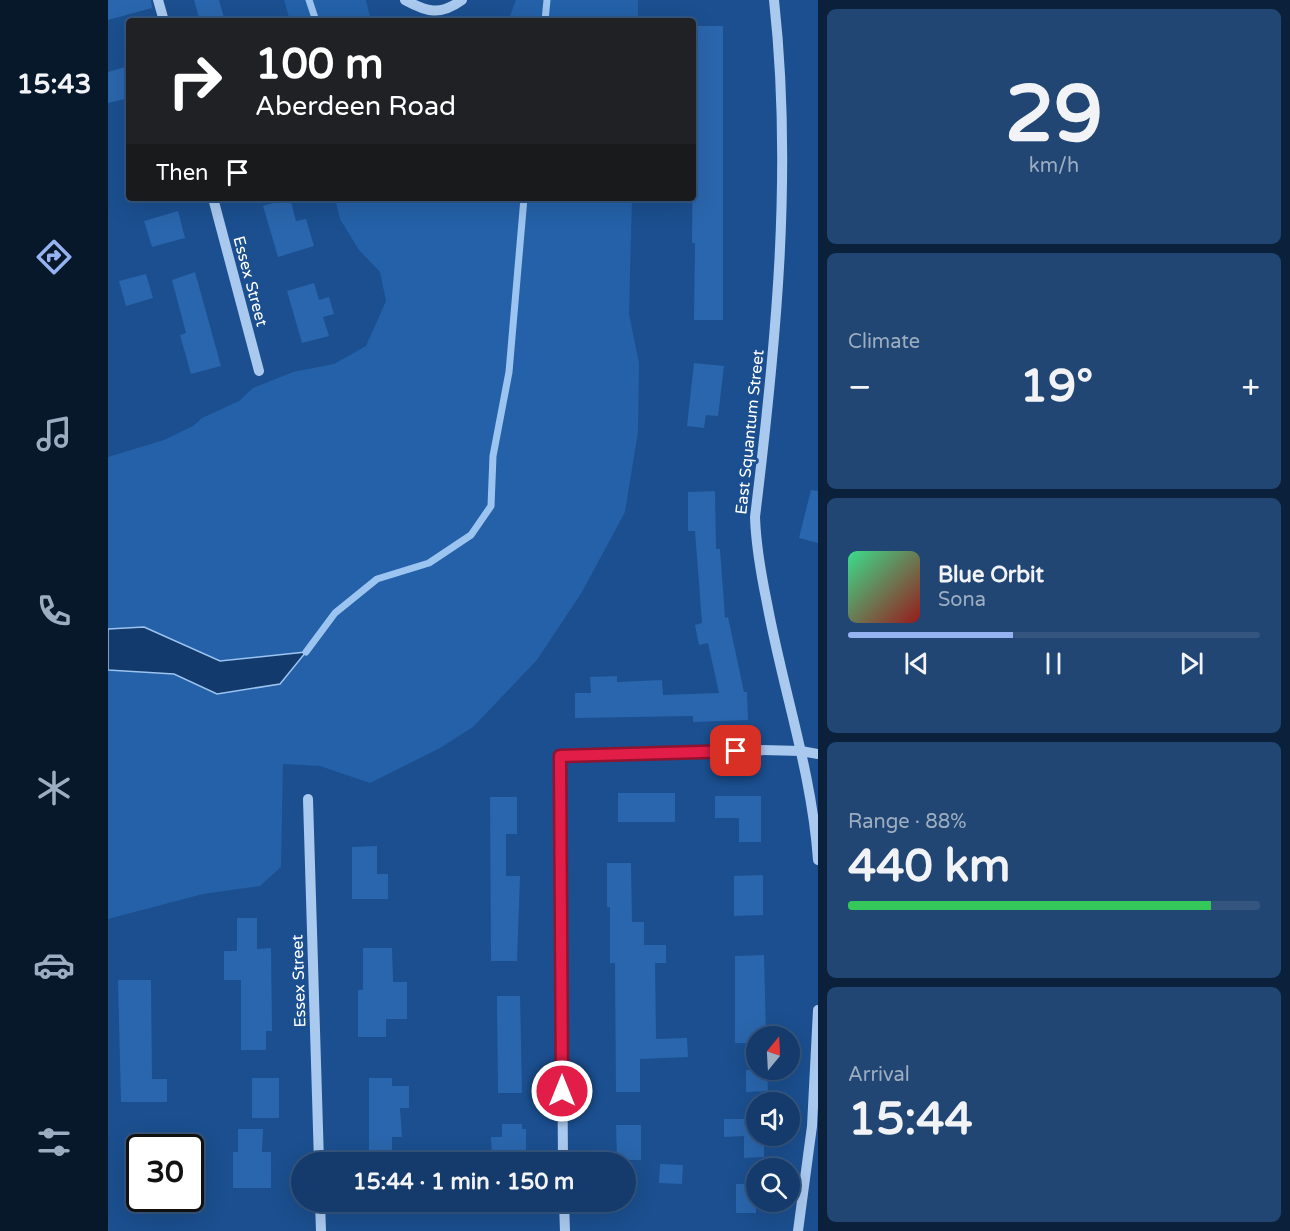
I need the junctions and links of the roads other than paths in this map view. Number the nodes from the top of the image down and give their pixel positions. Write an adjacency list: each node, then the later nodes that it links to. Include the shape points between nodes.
1 (158, 0): 5 (street)
2 (405, 0): 3 (street, via 428,11 448,10)
3 (462, 0)
4 (774, 0): 8 (street, East Squantum Street, via 783,118 780,277 755,517 757,560)
5 (163, 18)
6 (214, 201): 7 (street, Essex Street)
7 (259, 371)
8 (801, 751): 9 (street); 11 (street, East Squantum Street); 14 (street, via 560,756)
9 (818, 754)
10 (308, 799): 13 (street, Essex Street)
11 (818, 861)
12 (818, 1010): 19 (street, via 812,1126)
13 (319, 1152)
14 (563, 1152)
15 (320, 1212): 17 (street)
16 (564, 1212): 18 (street)
17 (321, 1231)
18 (565, 1231)
19 (798, 1231)

